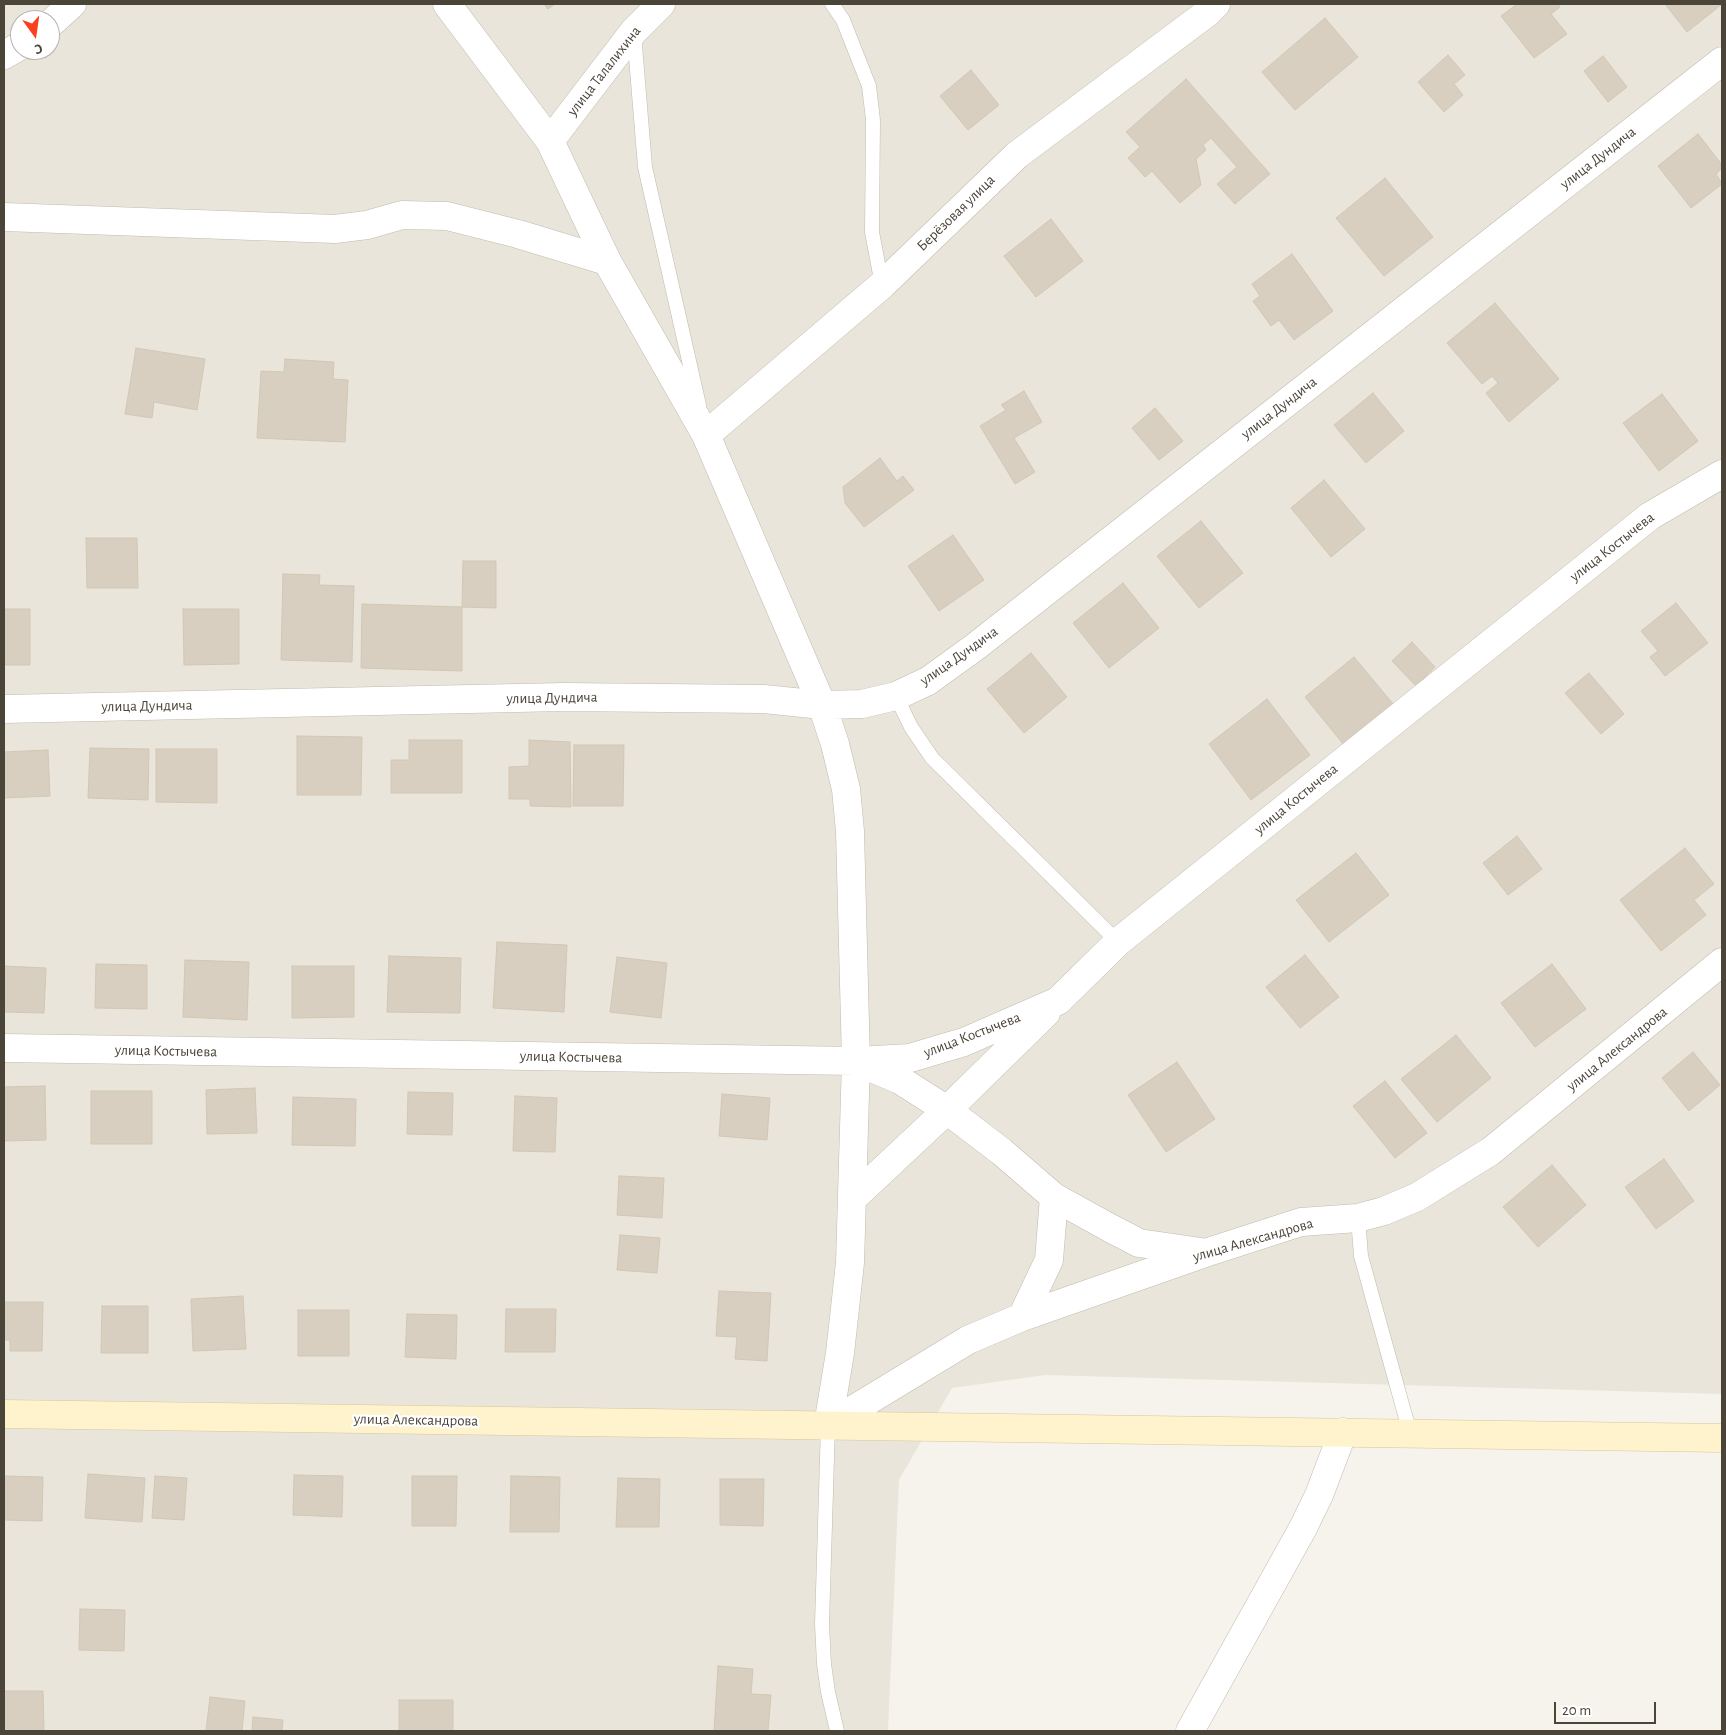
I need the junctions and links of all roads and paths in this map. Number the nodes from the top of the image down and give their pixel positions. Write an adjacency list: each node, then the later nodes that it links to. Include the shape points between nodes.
1 (72, 4): 6 (street)
2 (447, 4): 9 (street)
3 (661, 4): 7 (street, улица Талалихина)
4 (832, 4): 12 (lane, via 843,20 870,86 873,120 872,232)
5 (1216, 4): 12 (street, Берёзовая улица, via 1017,154)
6 (60, 15)
7 (634, 31): 9 (street, улица Талалихина); 13 (lane, via 645,167)
8 (1722, 61): 15 (street, улица Дундича, via 975,647 928,680)
9 (550, 141): 11 (street)
10 (4, 217): 11 (street, via 335,229 367,225 402,215 447,216)
11 (607, 261): 13 (street)
12 (882, 285): 13 (street, Берёзовая улица)
13 (706, 435): 16 (street)
14 (1722, 474): 18 (street, улица Костычева, via 1650,516)
15 (896, 696): 16 (street, улица Дундича, via 862,704); 18 (lane, via 932,758)
16 (822, 704): 17 (street, улица Дундича, via 764,699 563,697); 22 (street, via 846,789)
17 (4, 709)
18 (1118, 942): 20 (street, улица Костычева)
19 (1722, 962): 26 (street, улица Александрова, via 1491,1151 1417,1197)
20 (1058, 1001): 22 (street, улица Костычева, via 964,1042 910,1058); 23 (street)
21 (4, 1048): 22 (street, улица Костычева)
22 (856, 1061): 23 (street, via 900,1080); 25 (street)
23 (947, 1110): 24 (street); 25 (street)
24 (1054, 1197): 27 (street, via 1139,1243); 28 (street, via 1049,1260)
25 (852, 1199): 30 (street, via 850,1263)
26 (1358, 1218): 27 (street, улица Александрова, via 1302,1222); 32 (lane, via 1361,1256)
27 (1205, 1253): 28 (street, улица Александрова)
28 (1022, 1317): 30 (street, улица Александрова, via 968,1340)
29 (4, 1414): 30 (street, улица Александрова)
30 (828, 1425): 31 (street, улица Александрова); 34 (lane, via 822,1624 824,1664)
31 (1343, 1432): 32 (street, улица Александрова); 35 (street, via 1303,1528)
32 (1410, 1432): 33 (street, улица Александрова)
33 (1722, 1438)
34 (837, 1731)
35 (1190, 1731)

